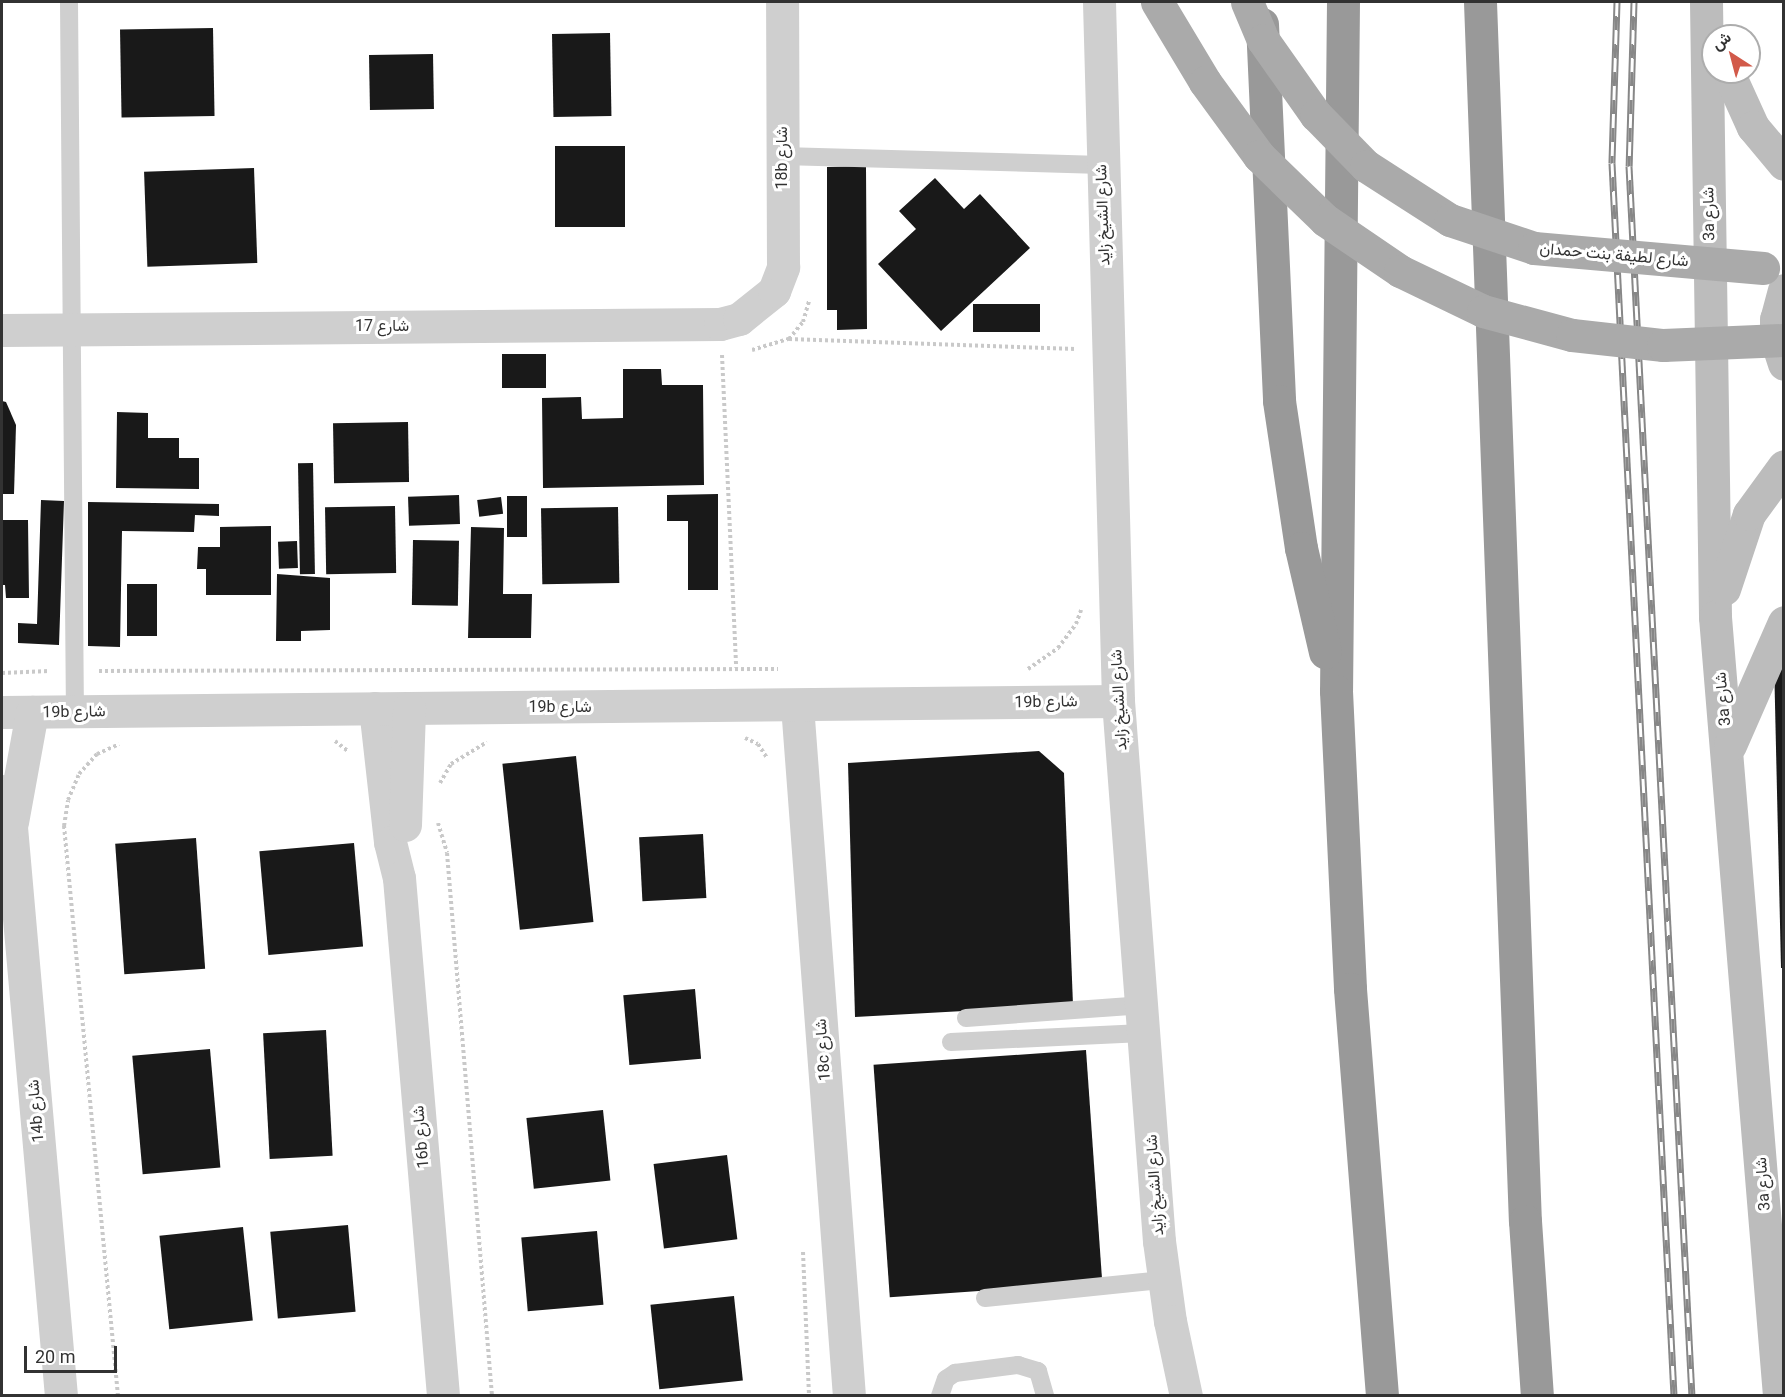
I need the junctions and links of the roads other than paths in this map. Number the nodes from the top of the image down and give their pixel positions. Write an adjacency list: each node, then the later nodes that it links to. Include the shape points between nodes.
1 (69, 2): 17 (lane)
2 (782, 2): 12 (street, 18b شارع)
3 (1099, 2): 14 (street, شارع الشيخ زايد)
4 (1157, 2): 19 (main road, bridge, via 1205,82 1259,156 1325,220 1400,272 1483,310 1572,335 1663,345)
5 (1247, 2): 15 (main road, شارع لطيفة بنت حمدان, bridge, via 1263,40 1316,115 1366,166 1450,220 1534,248)
6 (1261, 2): 24 (highway, via 1279,401 1301,548)
7 (1343, 2): 24 (highway)
8 (1480, 2): 47 (highway, via 1525,1221)
9 (1708, 2): 10 (street); 22 (street, 3a شارع)
10 (1715, 24)
11 (1733, 84): 13 (street, via 1753,127)
12 (782, 156): 14 (lane); 16 (street, 18b شارع, via 783,267 774,291)
13 (1784, 164)
14 (1102, 165): 25 (street, شارع الشيخ زايد)
15 (1773, 279): 20 (street, via 1776,339)
16 (758, 307): 17 (street, شارع 17, via 720,324)
17 (71, 329): 18 (street, شارع 17); 30 (lane)
18 (2, 330)
19 (1784, 340)
20 (1784, 364)
21 (1784, 466): 22 (street, via 1749,514)
22 (1715, 617): 31 (street, 3a شارع)
23 (1784, 622): 31 (street)
24 (1336, 691): 46 (highway, via 1350,989)
25 (1118, 701): 26 (street, 19b شارع); 36 (street, شارع الشيخ زايد)
26 (797, 705): 28 (street, 19b شارع); 42 (street, 18c شارع)
27 (375, 708): 28 (street, 19b شارع); 30 (street, 19b شارع); 34 (street, 16b شارع, via 390,842)
28 (409, 708): 34 (street, 16b شارع)
29 (17, 712): 30 (street, 19b شارع); 33 (street, 14b شارع)
30 (75, 712)
31 (1727, 753): 48 (street, 3a شارع)
32 (2, 791): 33 (street, 14b شارع)
33 (11, 827): 40 (street, 14b شارع)
34 (399, 878): 41 (street, 16b شارع)
35 (966, 1018): 36 (lane)
36 (1142, 1019): 37 (lane); 38 (street, شارع الشيخ زايد)
37 (951, 1042)
38 (1163, 1280): 39 (lane); 45 (street, شارع الشيخ زايد)
39 (985, 1298)
40 (61, 1395)
41 (443, 1395)
42 (849, 1395)
43 (940, 1395): 44 (lane, via 946,1379 955,1373 1018,1365 1038,1371)
44 (1046, 1395)
45 (1186, 1395)
46 (1382, 1395)
47 (1537, 1395)
48 (1779, 1395)

